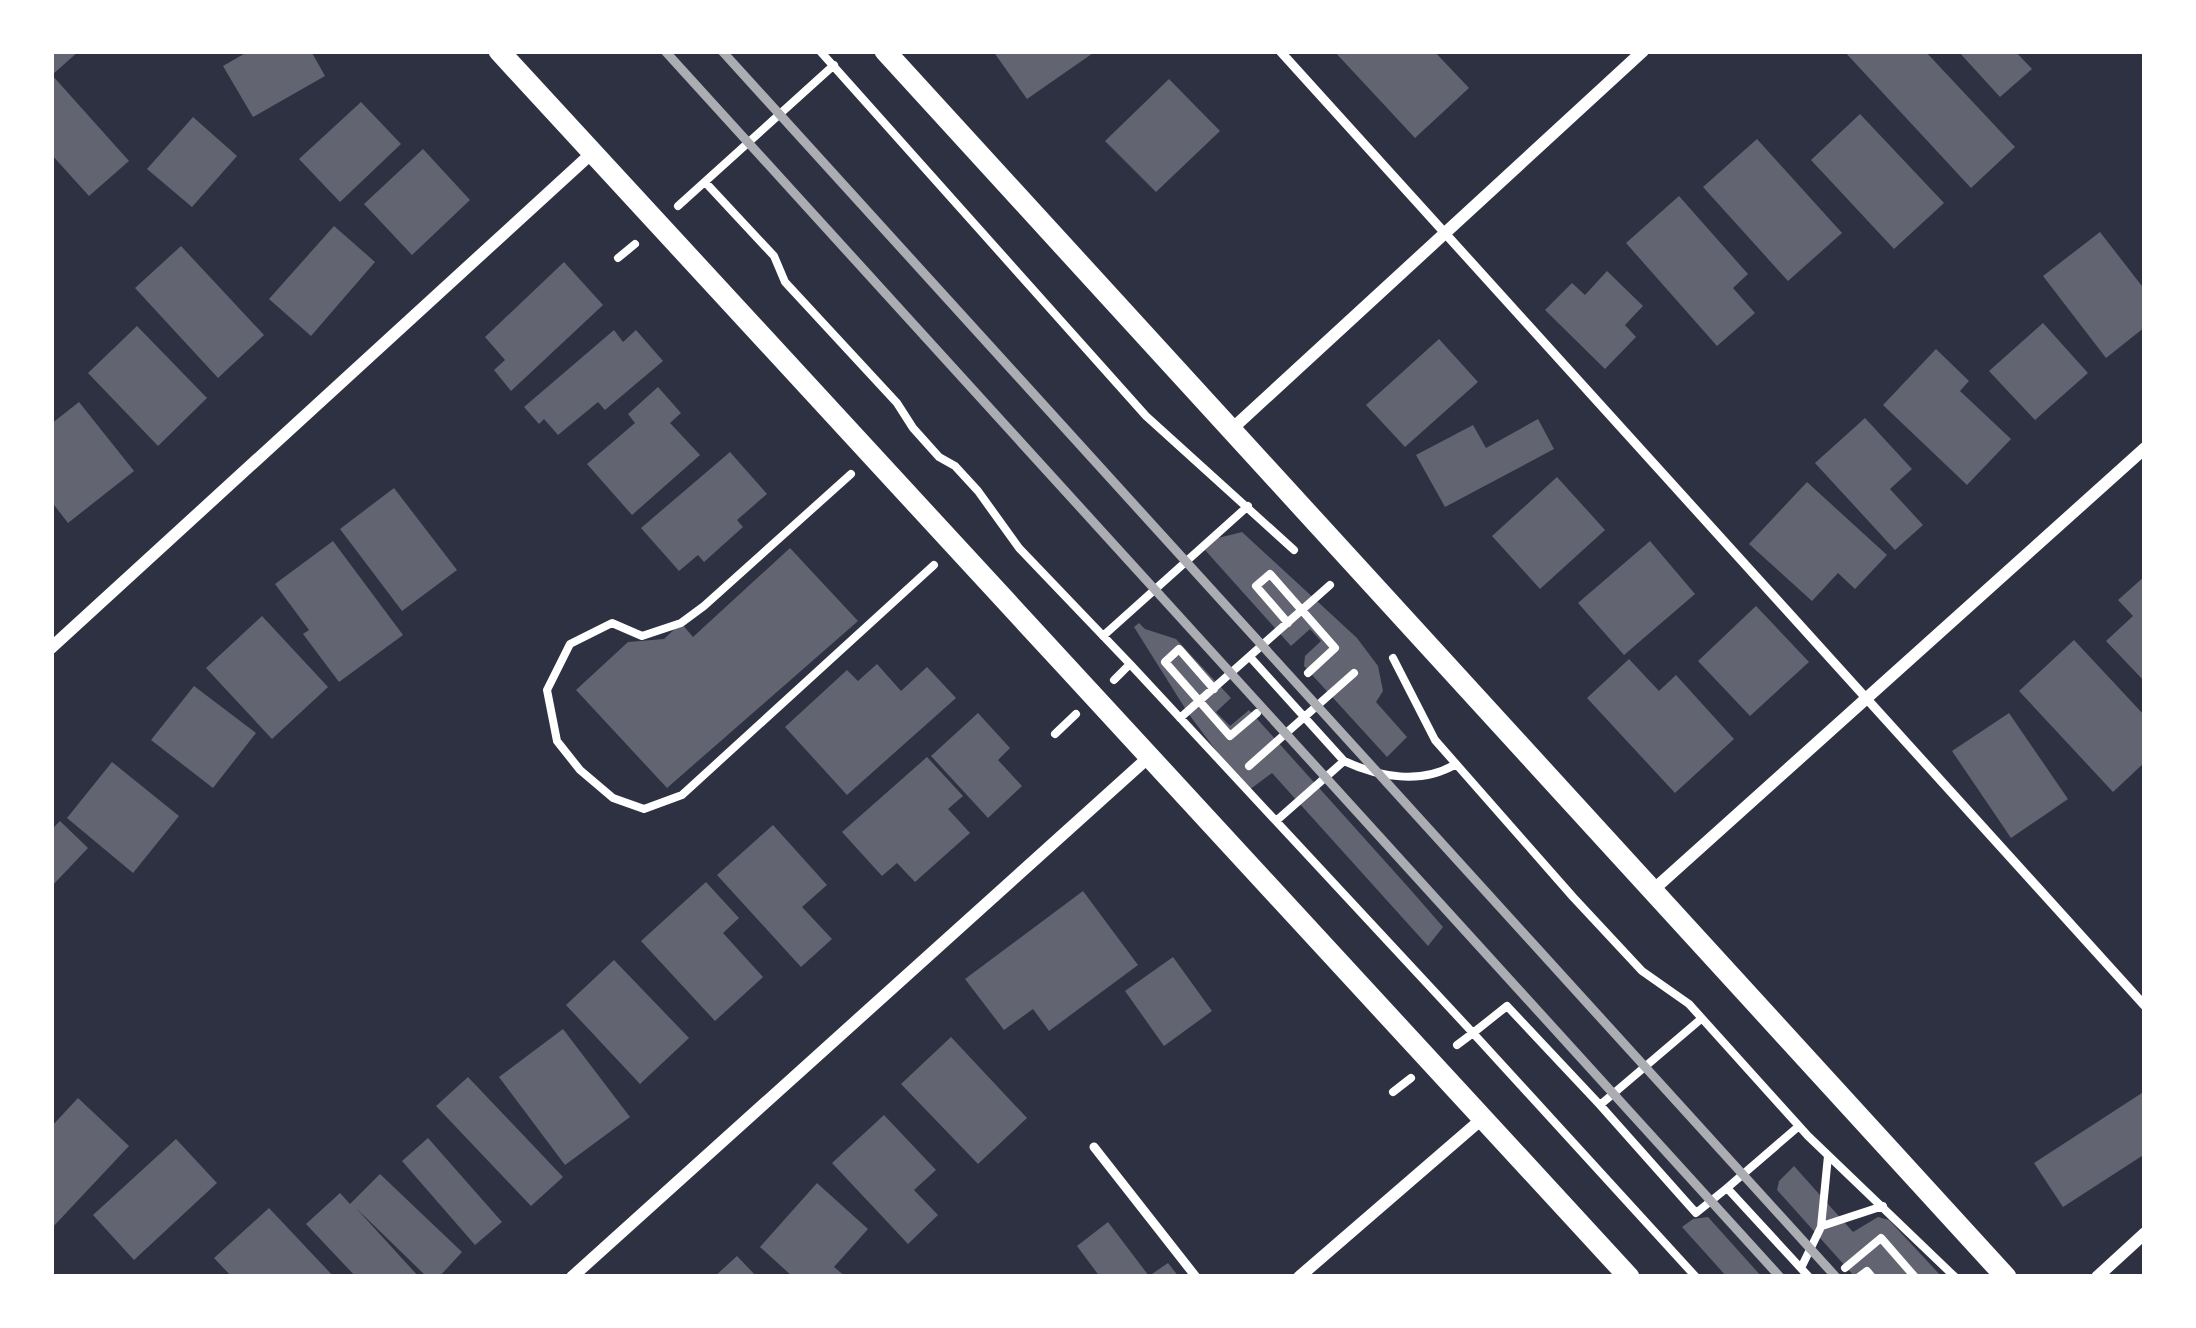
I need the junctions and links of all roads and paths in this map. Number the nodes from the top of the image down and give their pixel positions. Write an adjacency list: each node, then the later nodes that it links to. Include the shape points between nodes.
1 (499, 51): 7 (street)
2 (820, 51): 6 (path)
3 (885, 51): 12 (street)
4 (1280, 51): 10 (lane)
5 (1643, 51): 10 (street)
6 (833, 65): 8 (path); 15 (path, via 1146,416)
7 (592, 153): 9 (street); 23 (street)
8 (705, 182): 9 (path); 22 (path)
9 (657, 225): 11 (path); 14 (street)
10 (1446, 232): 12 (street); 31 (lane)
11 (618, 258)
12 (1233, 428): 41 (street)
13 (2145, 448): 31 (street)
14 (870, 458): 16 (street); 16 (path, via 681,623 642,636 612,623 570,644 547,690 557,741 580,770 613,798 644,809 682,796)
15 (1248, 506): 17 (path); 22 (path)
16 (952, 548): 30 (street)
17 (1298, 554)
18 (1314, 569): 19 (path)
19 (1330, 585): 20 (path); 21 (path)
20 (1339, 594)
21 (1288, 623): 25 (path); 27 (path, via 1256,586 1270,574 1335,648)
22 (1103, 636): 26 (path)
23 (51, 648)
24 (1385, 649): 39 (path)
25 (1250, 657): 28 (path); 33 (path)
26 (1130, 664): 30 (path); 34 (path)
27 (1308, 673)
28 (1214, 689): 32 (path, via 1179,649 1165,662 1230,736); 34 (path)
29 (1330, 696): 33 (path, via 1354,673)
30 (1094, 698): 35 (path); 37 (street)
31 (1864, 700): 41 (street); 42 (lane)
32 (1257, 713)
33 (1304, 717): 36 (path, via 1250,766); 38 (path)
34 (1180, 718): 40 (path)
35 (1055, 734)
36 (1280, 739)
37 (1150, 756): 45 (street); 58 (street)
38 (1344, 761): 39 (path, via 1395,777); 40 (path)
39 (1456, 764): 43 (path, via 1642,971)
40 (1276, 821): 44 (path)
41 (1652, 891): 68 (street)
42 (2145, 1006)
43 (1701, 1019): 47 (path); 49 (path)
44 (1474, 1033): 45 (path); 47 (path, via 1507,1006); 62 (path)
45 (1432, 1062): 46 (path); 48 (street)
46 (1393, 1092)
47 (1600, 1105): 52 (path, via 1696,1213)
48 (1483, 1118): 60 (street); 61 (street)
49 (1799, 1126): 51 (path); 52 (path)
50 (1094, 1147): 59 (lane)
51 (1828, 1154): 53 (path); 54 (path)
52 (1727, 1188): 56 (path)
53 (1883, 1206): 54 (path); 67 (path)
54 (1821, 1226): 56 (path)
55 (2145, 1233): 69 (street)
56 (1801, 1268): 63 (path)
57 (1845, 1268): 66 (path, via 1880,1238)
58 (572, 1277)
59 (1196, 1277)
60 (1299, 1277)
61 (1629, 1277)
62 (1696, 1277)
63 (1809, 1277)
64 (1859, 1277): 65 (path)
65 (1872, 1277)
66 (1915, 1277)
67 (1955, 1277)
68 (2006, 1277)
69 (2096, 1277)

